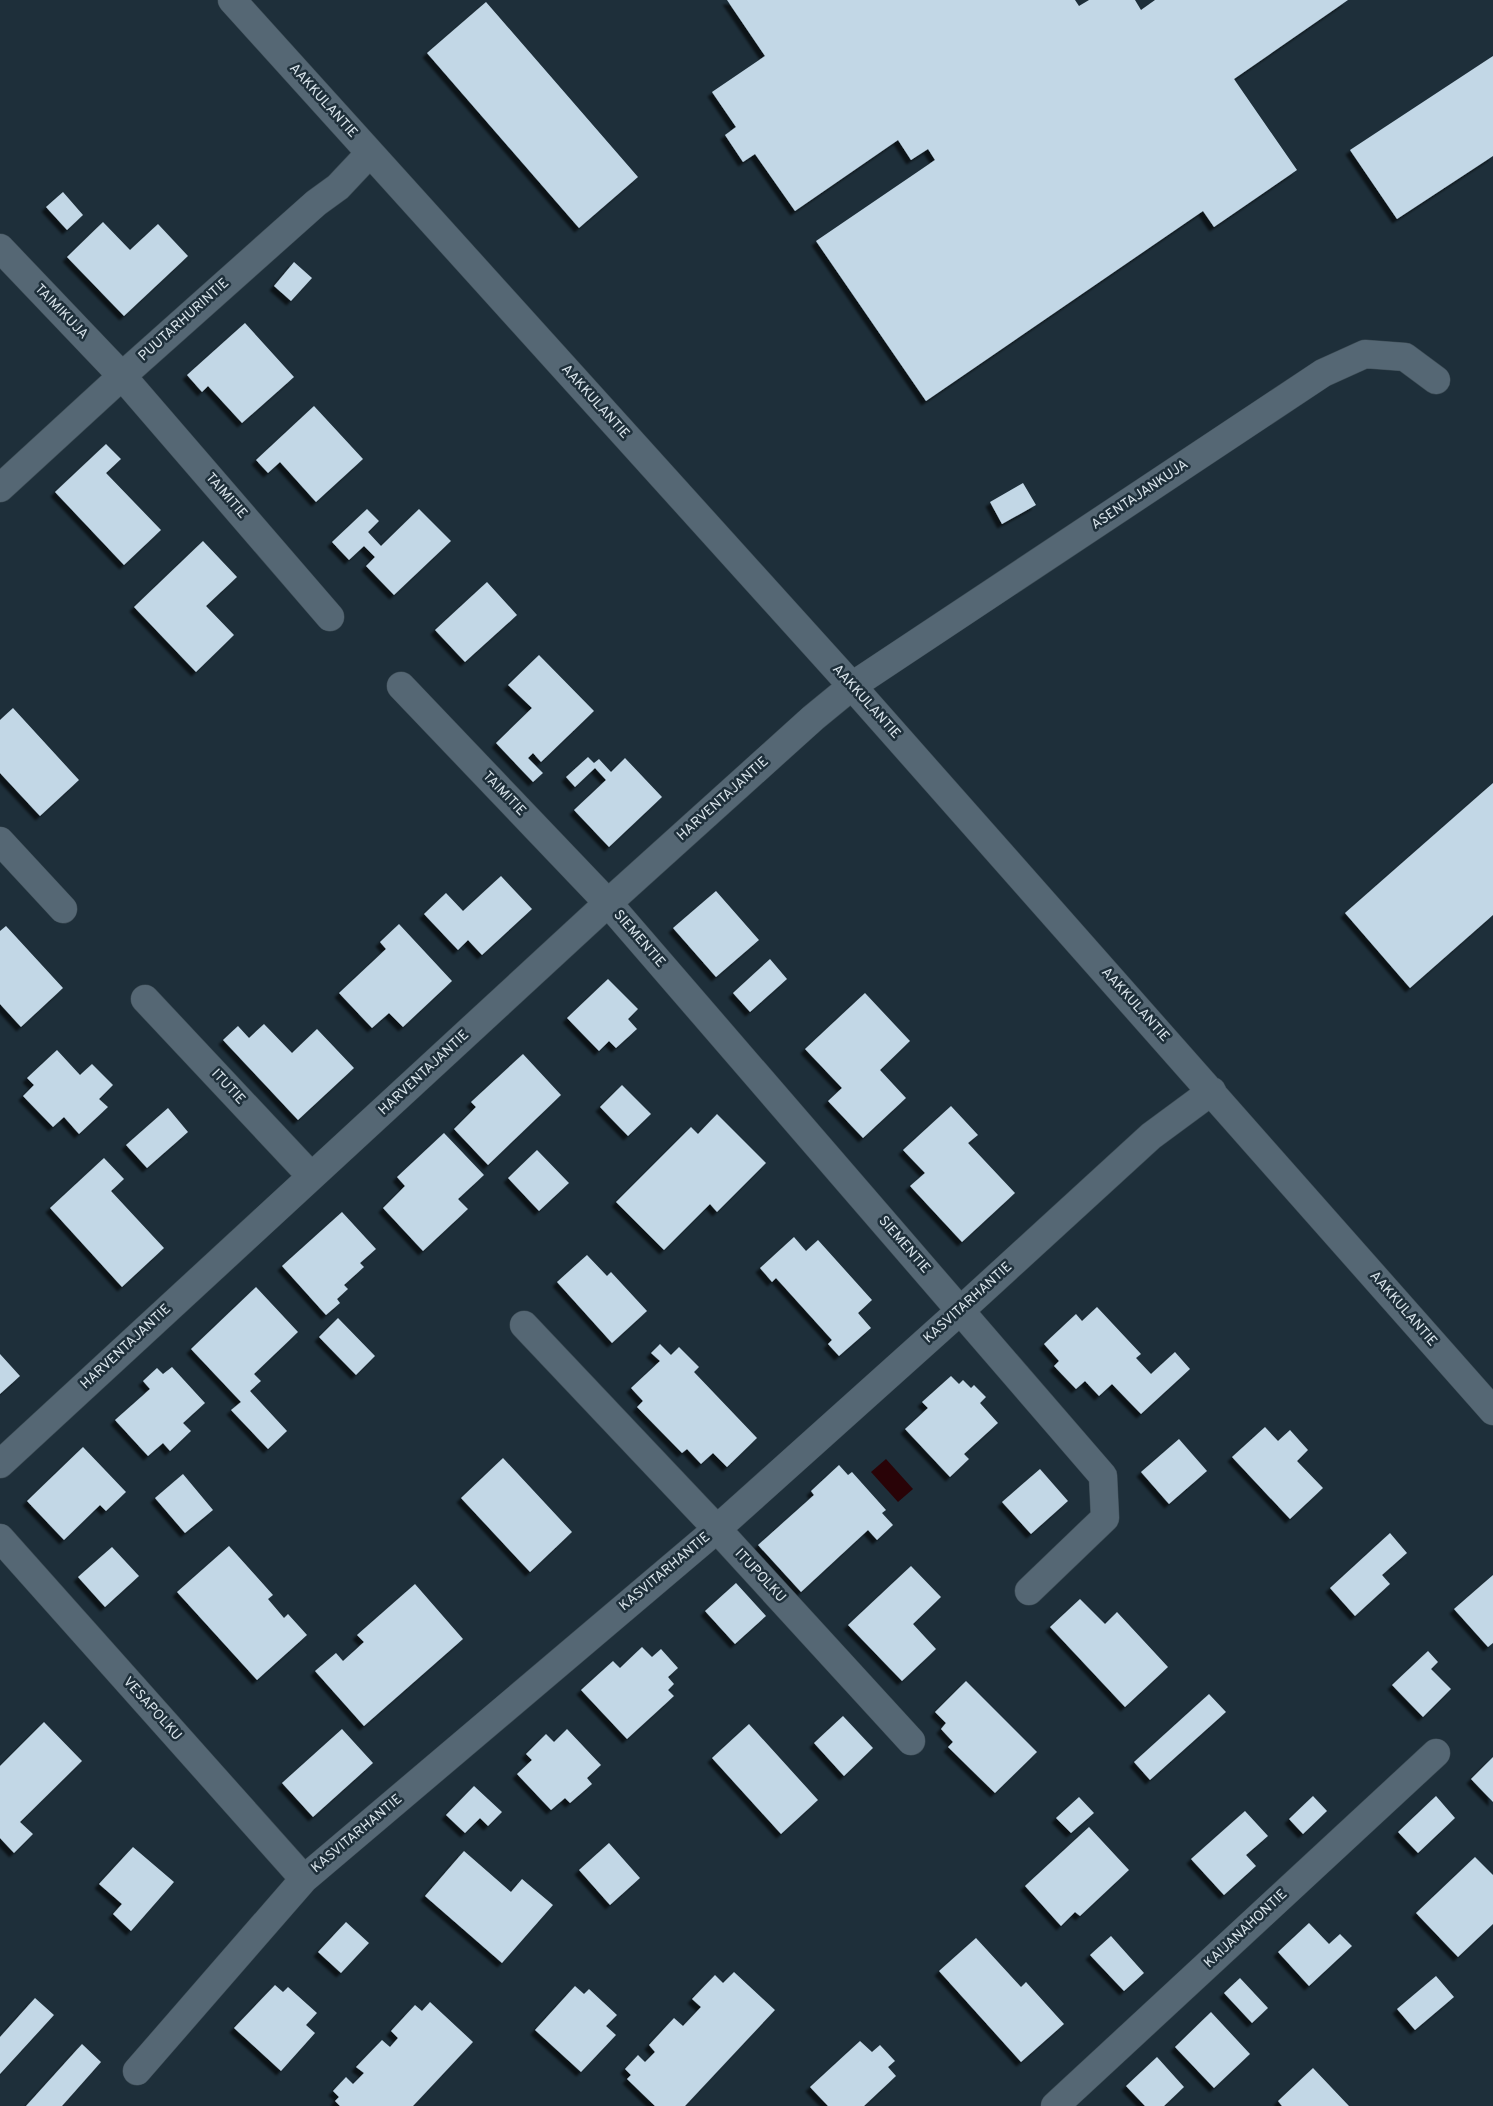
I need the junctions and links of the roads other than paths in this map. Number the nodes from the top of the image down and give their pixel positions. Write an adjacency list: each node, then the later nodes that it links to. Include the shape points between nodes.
1 (232, 0): 2 (street, AAKKULANTIE)
2 (370, 153): 4 (street, PUUTARHURINTIE, via 338,187); 9 (street, AAKKULANTIE)
3 (0, 248): 4 (street, TAIMIKUJA)
4 (122, 376): 6 (street, PUUTARHURINTIE); 7 (street, TAIMITIE)
5 (1436, 380): 9 (street, ASENTAJANKUJA, via 1405,358 1365,354 1324,373)
6 (0, 488)
7 (330, 617)
8 (400, 686): 11 (street, TAIMITIE)
9 (852, 686): 11 (street, HARVENTAJANTIE); 14 (street, AAKKULANTIE)
10 (0, 841): 12 (street)
11 (608, 903): 15 (street, HARVENTAJANTIE); 16 (street, SIEMENTIE)
12 (63, 909)
13 (145, 999): 15 (street, ITUTIE)
14 (1212, 1091): 16 (street, KASVITARHANTIE, via 1151,1136); 18 (street, AAKKULANTIE)
15 (311, 1176): 19 (street, HARVENTAJANTIE)
16 (961, 1310): 20 (street, KASVITARHANTIE); 22 (street, SIEMENTIE, via 1103,1476 1105,1518)
17 (524, 1325): 20 (street, ITUPOLKU)
18 (1493, 1411)
19 (0, 1464)
20 (717, 1529): 23 (street, ITUPOLKU); 25 (street, KASVITARHANTIE)
21 (0, 1538): 25 (street, VESAPOLKU)
22 (1029, 1591)
23 (911, 1741)
24 (1436, 1753): 27 (street, KAIJANAHONTIE)
25 (304, 1879): 26 (street, KASVITARHANTIE)
26 (137, 2071)
27 (1055, 2106)

